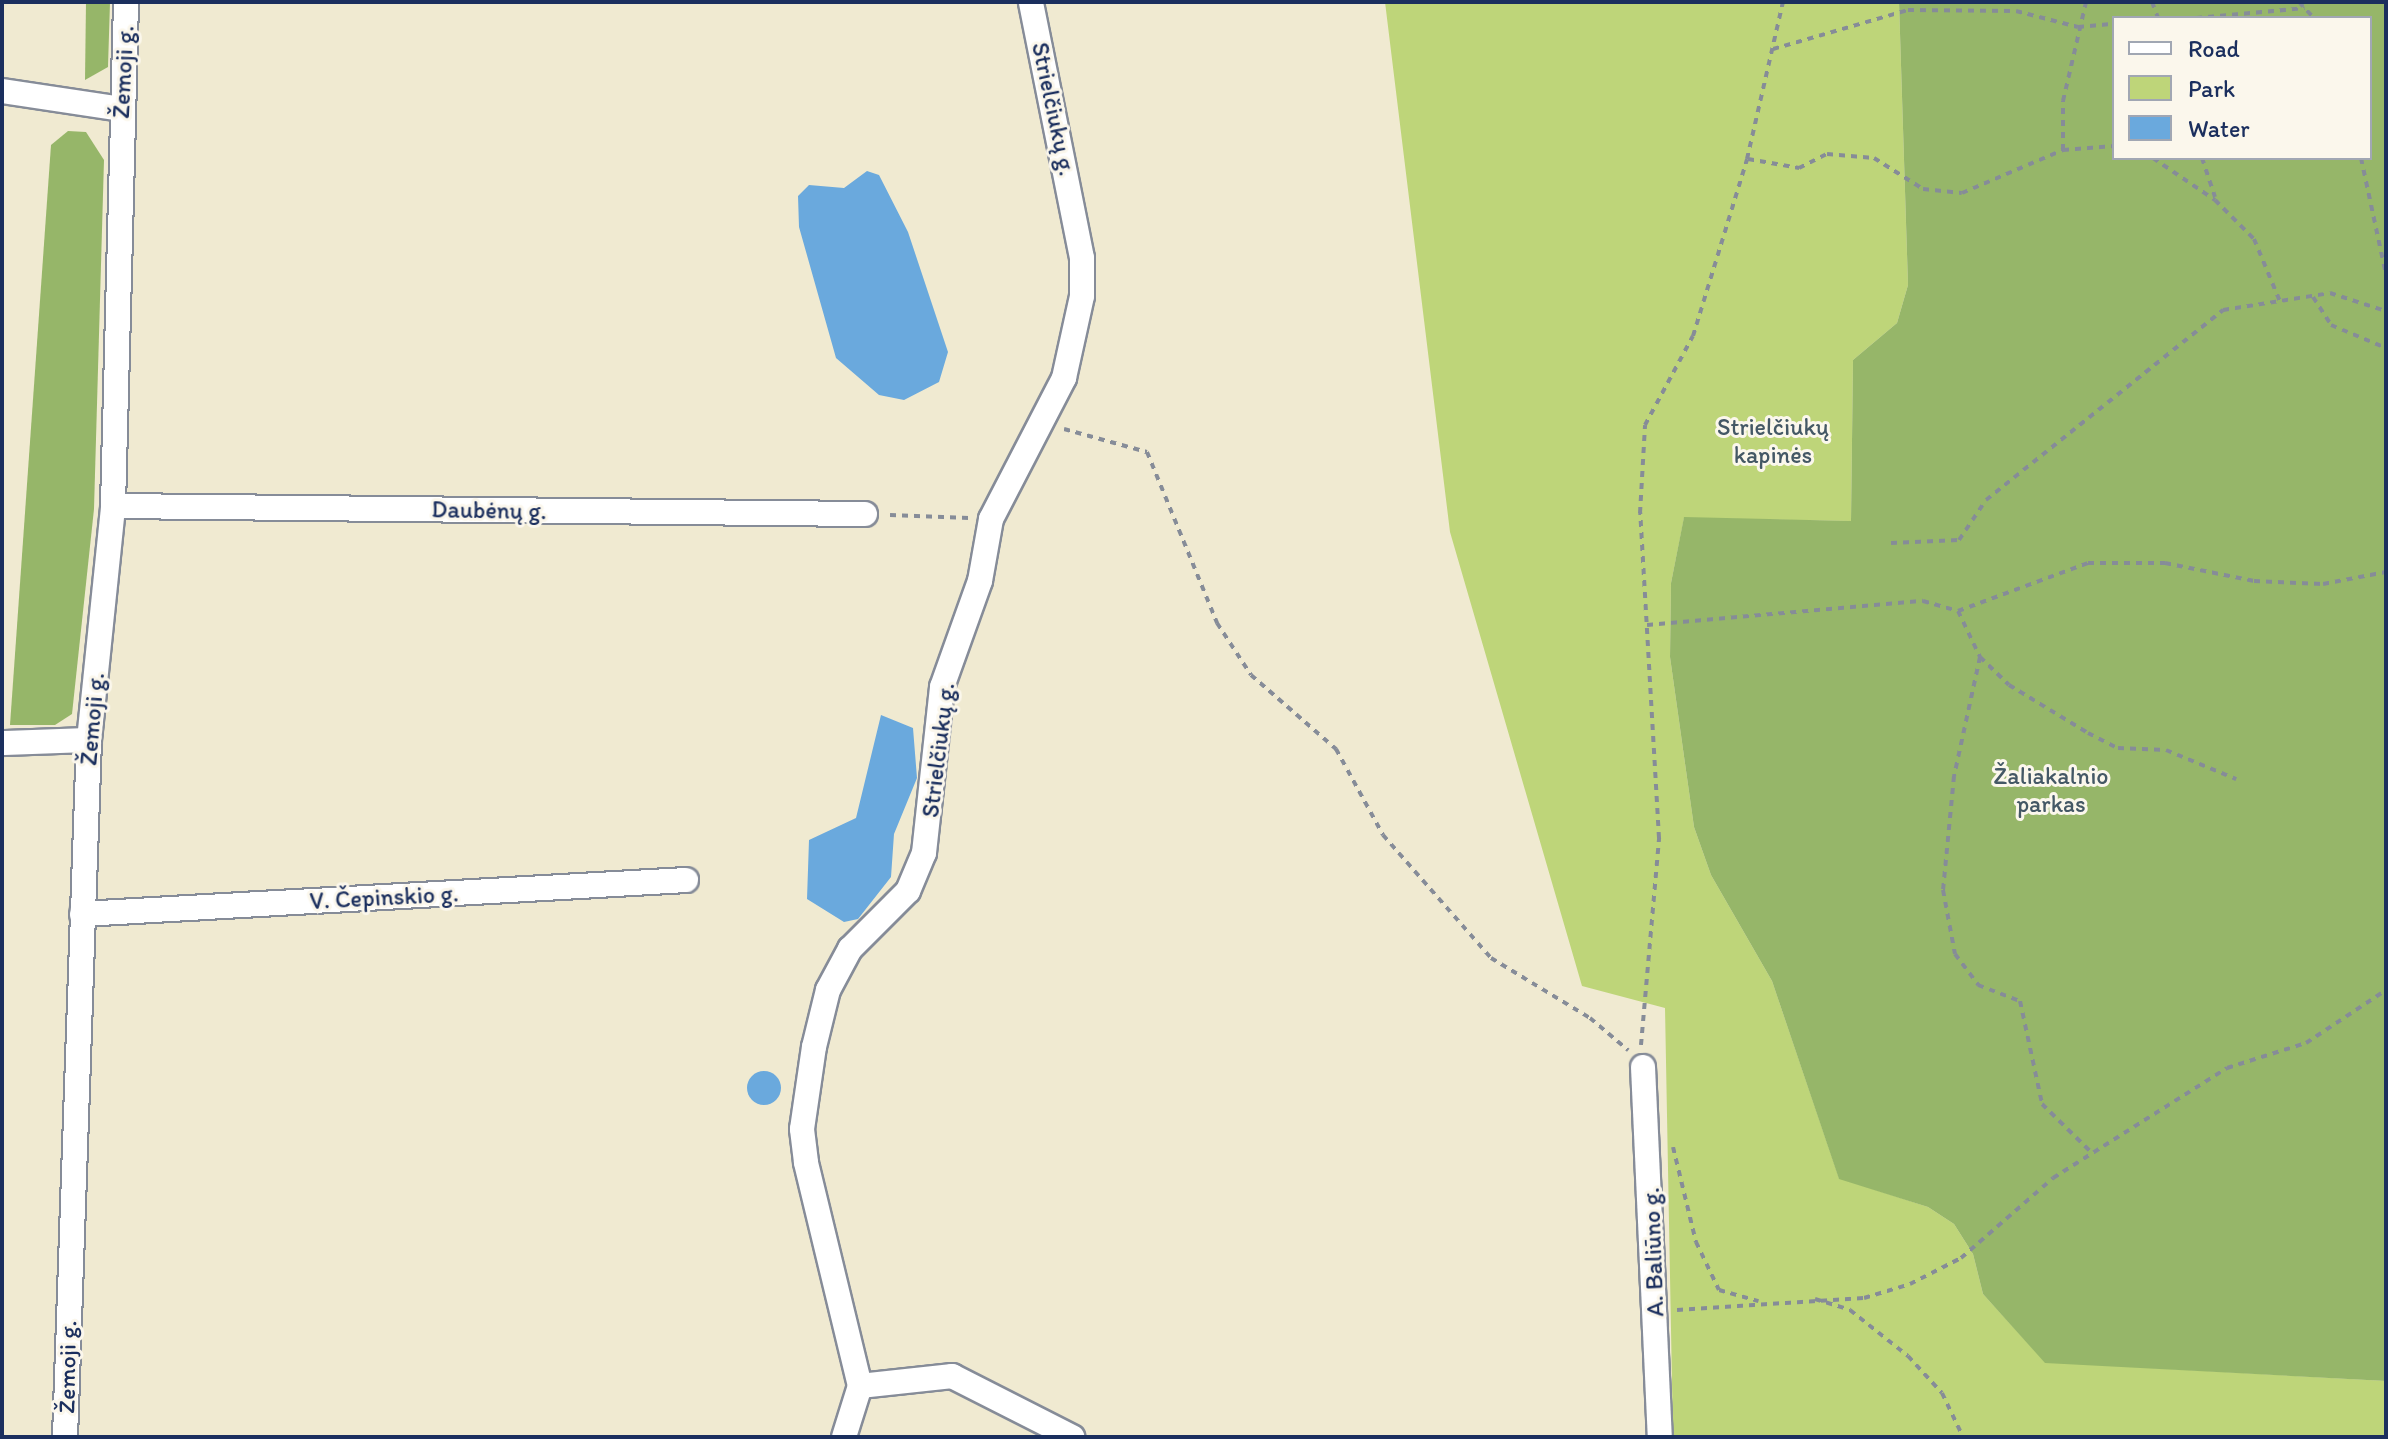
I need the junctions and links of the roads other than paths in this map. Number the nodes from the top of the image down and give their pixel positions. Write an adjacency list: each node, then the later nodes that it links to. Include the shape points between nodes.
1 (126, 2): 4 (street, Žemoji g.)
2 (1031, 2): 12 (street, Strielčiukų g., via 1082,258 1077,331 1041,423 991,519 980,581 942,687 924,853 908,891 850,949 828,990 804,1115 806,1162)
3 (2, 91): 4 (street)
4 (121, 109): 5 (street, Žemoji g.)
5 (113, 506): 6 (street, Daubėnų g.); 7 (street, Žemoji g.)
6 (865, 514)
7 (89, 740): 8 (street); 10 (street, Žemoji g.)
8 (2, 743)
9 (686, 880): 10 (street, V. Čepinskio g.)
10 (82, 914): 13 (street, Žemoji g.)
11 (1643, 1067): 16 (street, A. Baliūno g.)
12 (860, 1386): 14 (street); 15 (street, via 952,1376)
13 (65, 1437)
14 (844, 1437)
15 (1072, 1437)
16 (1660, 1437)

